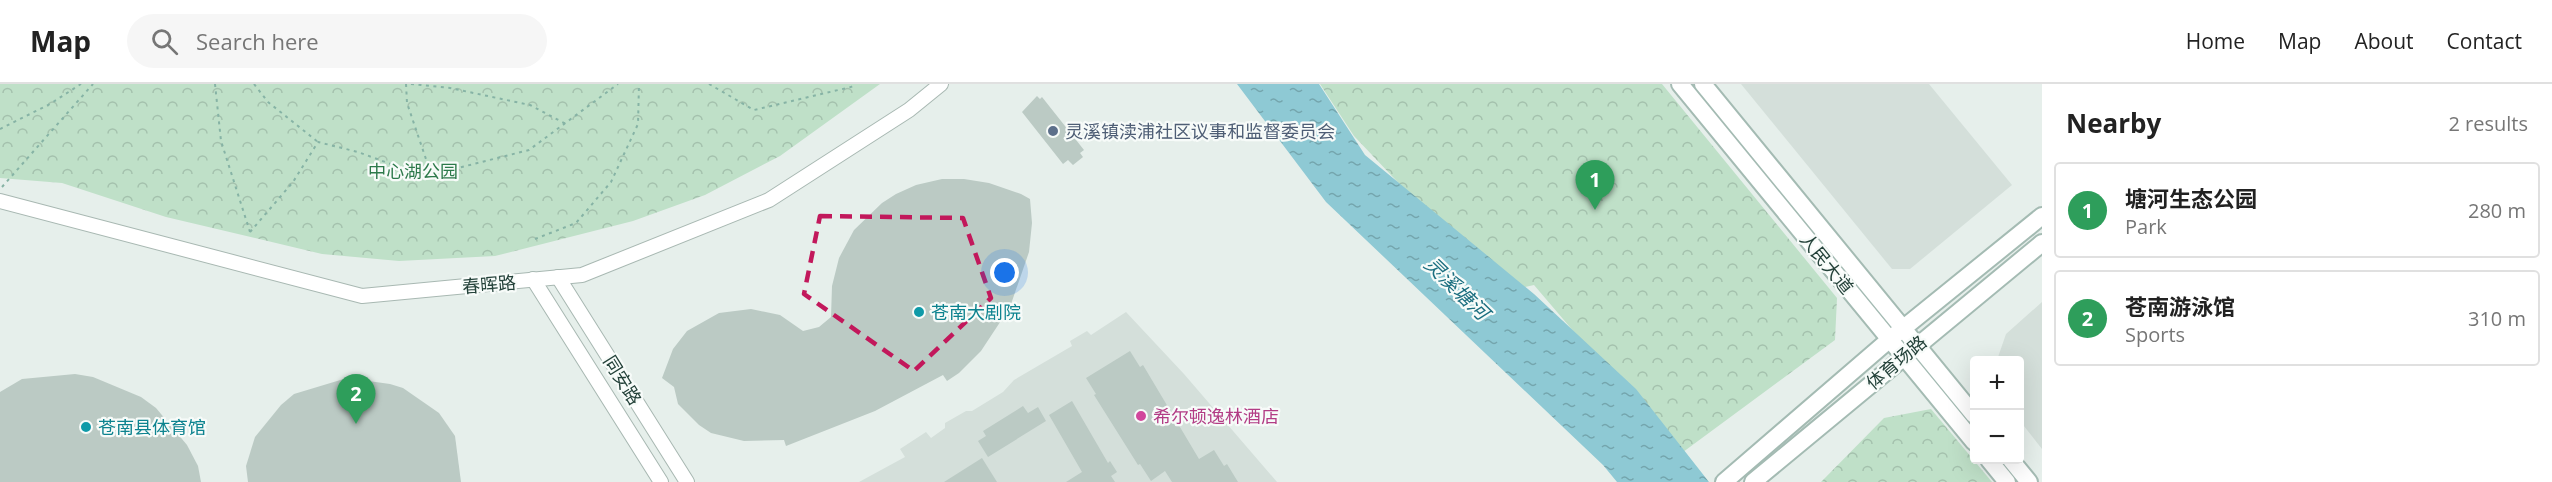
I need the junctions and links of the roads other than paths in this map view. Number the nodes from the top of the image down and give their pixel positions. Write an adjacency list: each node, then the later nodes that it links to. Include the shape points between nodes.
1 (941, 84): 7 (street, 春晖路, via 909,110 769,200 582,275)
2 (1680, 84): 10 (main road, 人民大道)
3 (1704, 84): 9 (main road, 人民大道)
4 (0, 201): 8 (street, 春晖路, via 362,296)
5 (2042, 216): 9 (main road)
6 (2042, 243): 11 (main road, 体育场路)
7 (558, 277): 8 (street, 春晖路); 18 (street, 同安路)
8 (533, 279): 17 (street, 同安路)
9 (1904, 327): 10 (main road); 11 (main road, 人民大道)
10 (1890, 339): 12 (main road, 人民大道); 19 (main road)
11 (1917, 344): 12 (main road, 体育场路); 13 (main road, 人民大道)
12 (1903, 356): 14 (main road, 人民大道); 20 (main road, 体育场路)
13 (1970, 410)
14 (1970, 437)
15 (1993, 464): 21 (main road)
16 (2015, 464): 22 (main road)
17 (661, 482)
18 (687, 482)
19 (1724, 482)
20 (1753, 482)
21 (2007, 482)
22 (2029, 482)

